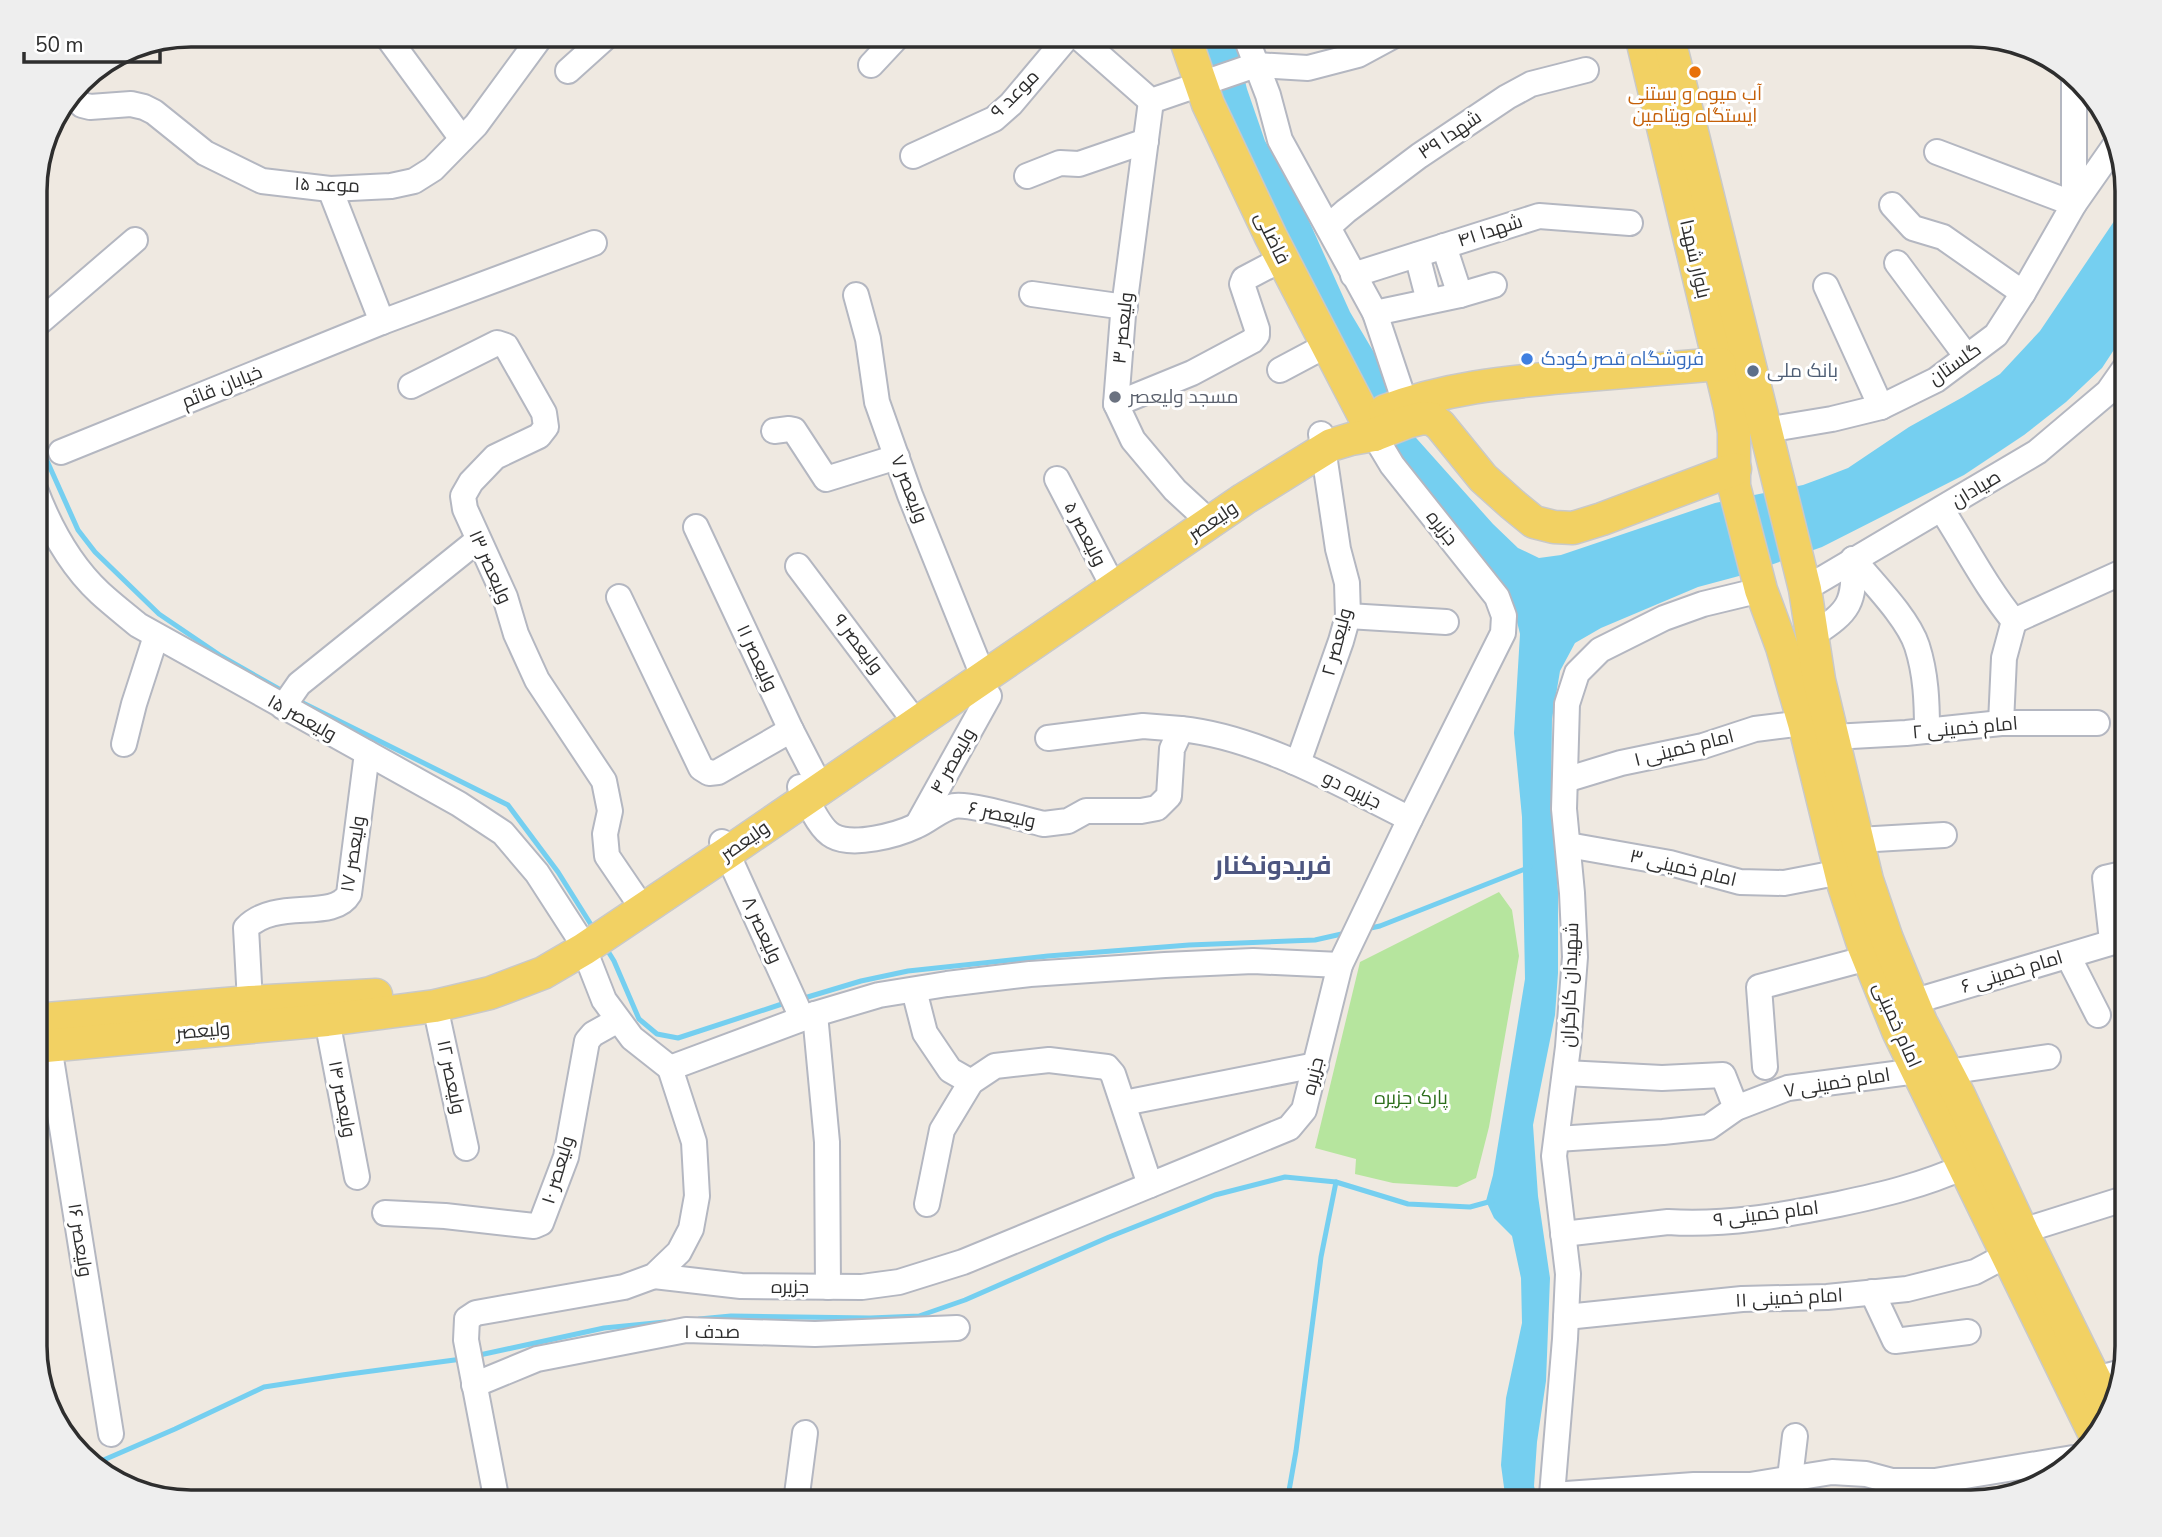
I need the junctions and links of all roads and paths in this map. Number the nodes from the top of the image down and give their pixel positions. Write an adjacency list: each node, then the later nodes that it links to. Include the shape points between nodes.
1 (395, 47): 21 (street)
2 (533, 47): 21 (street, موعد ۱۵)
3 (595, 47): 15 (street)
4 (888, 47): 12 (street)
5 (1059, 47): 25 (street, موعد ۹, via 994,119)
6 (1091, 47): 19 (street)
7 (1188, 47): 16 (main road, فاضلی)
8 (1249, 47): 13 (street)
9 (1373, 47): 13 (street, via 1308,68)
10 (1647, 47): 18 (main road, بلوار شهدا)
11 (1668, 47): 18 (main road, بلوار شهدا)
12 (871, 65)
13 (1256, 65): 16 (street); 31 (street, via 1280,140)
14 (1586, 70): 31 (street, شهدا ۳۹, via 1531,84 1507,97 1419,156)
15 (568, 71)
16 (1201, 84): 19 (street); 36 (main road, فاضلی)
17 (2074, 90): 28 (street, گلستان)
18 (1668, 91): 52 (main road, بلوار شهدا); 63 (main road, بلوار شهدا)
19 (1151, 101): 22 (street, ولیعصر ۳)
20 (79, 102): 27 (street, موعد ۱۵, via 90,107 144,107 205,153 262,181)
21 (462, 139): 27 (street, موعد ۱۵, via 414,181)
22 (1146, 141): 26 (street); 46 (street, ولیعصر ۳)
23 (1937, 152): 28 (street)
24 (2110, 153): 28 (street, گلستان)
25 (913, 156)
26 (1027, 176)
27 (330, 189): 49 (street)
28 (2074, 204): 41 (street, گلستان)
29 (1892, 205): 41 (street, via 1913,228 1942,237)
30 (1630, 223): 34 (street, شهدا ۴۱, via 1539,216)
31 (1328, 227): 38 (street)
32 (135, 240): 48 (street)
33 (594, 243): 49 (street, خیابان قائم)
34 (1444, 246): 35 (street, شهدا ۴۱); 44 (street)
35 (1417, 255): 38 (street, شهدا ۴۱); 45 (street)
36 (1282, 259): 50 (main road, فاضلی); 57 (street, via 1242,284 1258,329 1252,341 1192,373)
37 (1897, 263): 51 (street)
38 (1353, 275): 47 (street)
39 (1494, 285): 44 (street)
40 (1826, 286): 58 (street)
41 (2023, 293): 51 (street, گلستان, via 1996,335)
42 (1032, 294): 46 (street)
43 (856, 295): 65 (street, ولیعصر ۷, via 877,402)
44 (1460, 295): 45 (street)
45 (1429, 301): 47 (street)
46 (1125, 307): 57 (street, ولیعصر ۳)
47 (1375, 313): 59 (street)
48 (48, 315)
49 (383, 322): 64 (street, خیابان قائم)
50 (1327, 345): 53 (street); 60 (main road, فاضلی)
51 (1967, 357): 58 (street, گلستان, via 1936,380)
52 (1720, 365): 56 (main road); 67 (main road, بلوار شهدا, via 1732,420)
53 (1280, 369)
54 (2115, 381): 69 (street, صیادان, via 2038,452)
55 (411, 386): 73 (street, ولیعصر ۱۳, via 497,343 506,345 544,413 546,426 539,436 495,457 463,496)
56 (1468, 388): 59 (main road, via 1417,398); 66 (main road, via 1458,422)
57 (1116, 404): 71 (street, via 1133,440)
58 (1881, 407): 63 (street, گلستان, via 1832,419)
59 (1404, 410): 60 (main road, ولیعصر); 66 (main road, via 1440,425)
60 (1372, 426): 62 (main road, ولیعصر); 102 (street, جزیره, via 1392,465 1497,597 1504,616 1503,633)
61 (774, 432): 65 (street, via 794,430 826,479)
62 (1322, 441): 71 (main road, ولیعصر); 81 (street, ولیعصر ۲, via 1347,583)
63 (1770, 444): 78 (main road, بلوار شهدا)
64 (61, 452)
65 (897, 457): 86 (street, ولیعصر ۷)
66 (1466, 457): 67 (main road, via 1534,522 1554,527 1573,528)
67 (1735, 477): 79 (main road, بلوار شهدا)
68 (1057, 479): 77 (street, ولیعصر ۵)
69 (1941, 510): 74 (street, صیادان); 82 (street, via 1994,598)
70 (48, 517): 85 (street, ولیعصر ۱۵, via 72,560 99,592)
71 (1205, 519): 77 (main road, ولیعصر)
72 (696, 527): 93 (street, ولیعصر ۱۱)
73 (478, 540): 87 (street, via 390,608); 110 (street, ولیعصر ۱۳, via 537,680 604,781 610,811 607,856)
74 (1853, 559): 78 (street, صیادان); 84 (street, via 1850,603); 94 (street, via 1916,643 1927,688)
75 (798, 566): 88 (street, ولیعصر ۹)
76 (2115, 575): 82 (street)
77 (1111, 583): 86 (main road, ولیعصر)
78 (1805, 589): 84 (main road, امام خمینی)
79 (1761, 590): 89 (main road, امام خمینی); 100 (street, شهیدان کارگران, via 1664,618 1600,650 1577,673 1567,704)
80 (619, 597): 93 (street, via 701,768 718,772)
81 (1348, 616): 83 (street); 99 (street, ولیعصر ۲, via 1299,760)
82 (2014, 621): 90 (street, via 2004,658)
83 (1446, 622)
84 (1813, 635): 95 (main road, امام خمینی)
85 (156, 636): 87 (street, ولیعصر ۱۵); 97 (street)
86 (985, 679): 88 (main road, ولیعصر); 103 (street, ولیعصر ۴)
87 (288, 699): 98 (street, ولیعصر ۱۵)
88 (913, 718): 101 (main road, ولیعصر)
89 (1804, 723): 100 (street, امام خمینی ۱, via 1755,729); 108 (main road, امام خمینی)
90 (2001, 723): 91 (street, امام خمینی ۲); 94 (street, امام خمینی ۲)
91 (2097, 723)
92 (1181, 729): 96 (street, via 1143,726); 99 (street, via 1222,736); 103 (street, ولیعصر ۶, via 1172,749 1169,796 1157,808 1086,811 1068,821 1044,824 957,805)
93 (791, 730): 101 (street, ولیعصر ۱۱)
94 (1927, 731): 95 (street, امام خمینی ۲)
95 (1833, 737): 105 (main road, امام خمینی)
96 (1048, 738)
97 (124, 744)
98 (367, 753): 112 (street, ولیعصر ۱۵, via 503,833); 118 (street, ولیعصر ۱۷, via 349,894 334,908 269,914 246,928)
99 (1294, 761): 102 (street, جزیره دو)
100 (1565, 780): 106 (street, شهیدان کارگران)
101 (811, 788): 103 (street, ولیعصر ۶, via 816,817 831,836 847,841 887,836); 107 (main road, ولیعصر)
102 (1410, 819): 114 (street, جزیره)
103 (916, 826)
104 (1944, 835): 105 (street)
105 (1858, 840): 119 (main road, امام خمینی, via 1867,880)
106 (1568, 845): 108 (street, امام خمینی ۳, via 1670,863 1740,882 1784,883); 131 (street, شهیدان کارگران, via 1575,957)
107 (725, 848): 110 (main road, ولیعصر); 121 (street, ولیعصر ۸)
108 (1841, 872): 116 (main road, امام خمینی)
109 (2115, 876): 111 (street, via 2105,878)
110 (640, 904): 112 (main road, ولیعصر)
111 (2115, 922)
112 (592, 936): 118 (main road, ولیعصر, via 487,981 386,995); 120 (main road, ولیعصر, via 543,973); 124 (street, via 604,1000)
113 (2115, 941): 115 (street, امام خمینی ۶)
114 (1345, 954): 117 (street, via 1030,974); 128 (street, جزیره)
115 (2068, 956): 119 (street, امام خمینی ۶); 122 (street)
116 (1868, 958): 129 (street, via 1759,987); 134 (main road, امام خمینی, via 1898,1031)
117 (914, 990): 121 (street); 133 (street, via 925,1033 950,1070)
118 (250, 1002): 125 (main road, ولیعصر)
119 (1912, 1002): 134 (main road, امام خمینی)
120 (435, 1006): 123 (main road, ولیعصر); 138 (street, ولیعصر ۱۲)
121 (801, 1009): 130 (street); 148 (street, ولیعصر ۸, via 827,1142)
122 (2098, 1015)
123 (327, 1020): 126 (main road, ولیعصر); 140 (street, ولیعصر ۱۴)
124 (618, 1020): 130 (street, via 632,1038); 144 (street, ولیعصر ۱۰, via 587,1041 566,1157 541,1223 528,1226)
125 (48, 1037)
126 (48, 1037)
127 (2048, 1057): 134 (street, امام خمینی ۷)
128 (1315, 1065): 135 (street); 141 (street, جزیره, via 1304,1111 1289,1128)
129 (1765, 1067)
130 (670, 1068): 147 (street, via 694,1142 697,1196 691,1229 679,1252)
131 (1565, 1073): 136 (street, via 1662,1078 1723,1075); 137 (street, شهیدان کارگران)
132 (48, 1083): 157 (street, ولیعصر ۱۶)
133 (971, 1083): 135 (street, via 995,1066 1049,1060 1092,1065 1107,1067 1113,1074); 143 (street, via 942,1130)
134 (1939, 1087): 136 (street, امام خمینی ۷, via 1788,1088); 139 (main road, امام خمینی); 146 (main road, امام خمینی)
135 (1124, 1103): 141 (street)
136 (1736, 1108): 137 (street, امام خمینی ۷, via 1709,1126)
137 (1557, 1139): 145 (street, شهیدان کارگران, via 1554,1156)
138 (466, 1148)
139 (1963, 1167): 145 (street, امام خمینی ۹, via 1914,1186 1793,1213); 146 (main road, امام خمینی)
140 (357, 1177)
141 (1150, 1185): 148 (street, جزیره, via 963,1262 900,1282)
142 (2115, 1203): 146 (street, امام خمینی ۱۱)
143 (927, 1204)
144 (385, 1213)
145 (1563, 1234): 150 (street, شهیدان کارگران, via 1568,1275)
146 (2014, 1243): 149 (street, امام خمینی ۱۱, via 1975,1272 1907,1289); 154 (main road, امام خمینی); 155 (main road, امام خمینی)
147 (654, 1276): 148 (street, جزیره, via 741,1286); 153 (street, via 596,1293 475,1313 467,1319 466,1340)
148 (828, 1287)
149 (1872, 1292): 150 (street, امام خمینی ۱۱, via 1742,1299); 152 (street, via 1895,1341)
150 (1566, 1317): 162 (street, شهیدان کارگران)
151 (957, 1328): 153 (street, صدف ۱, via 815,1334 686,1330 537,1359)
152 (1968, 1332)
153 (473, 1378): 160 (street)
154 (2107, 1385)
155 (2091, 1424)
156 (804, 1433): 161 (street)
157 (111, 1434)
158 (1795, 1436): 164 (street)
159 (2057, 1461): 164 (street, via 1935,1481 1892,1481 1832,1472)
160 (495, 1490)
161 (797, 1490)
162 (1554, 1490)
163 (1644, 1490): 164 (street, via 1750,1485)
164 (1791, 1490)

